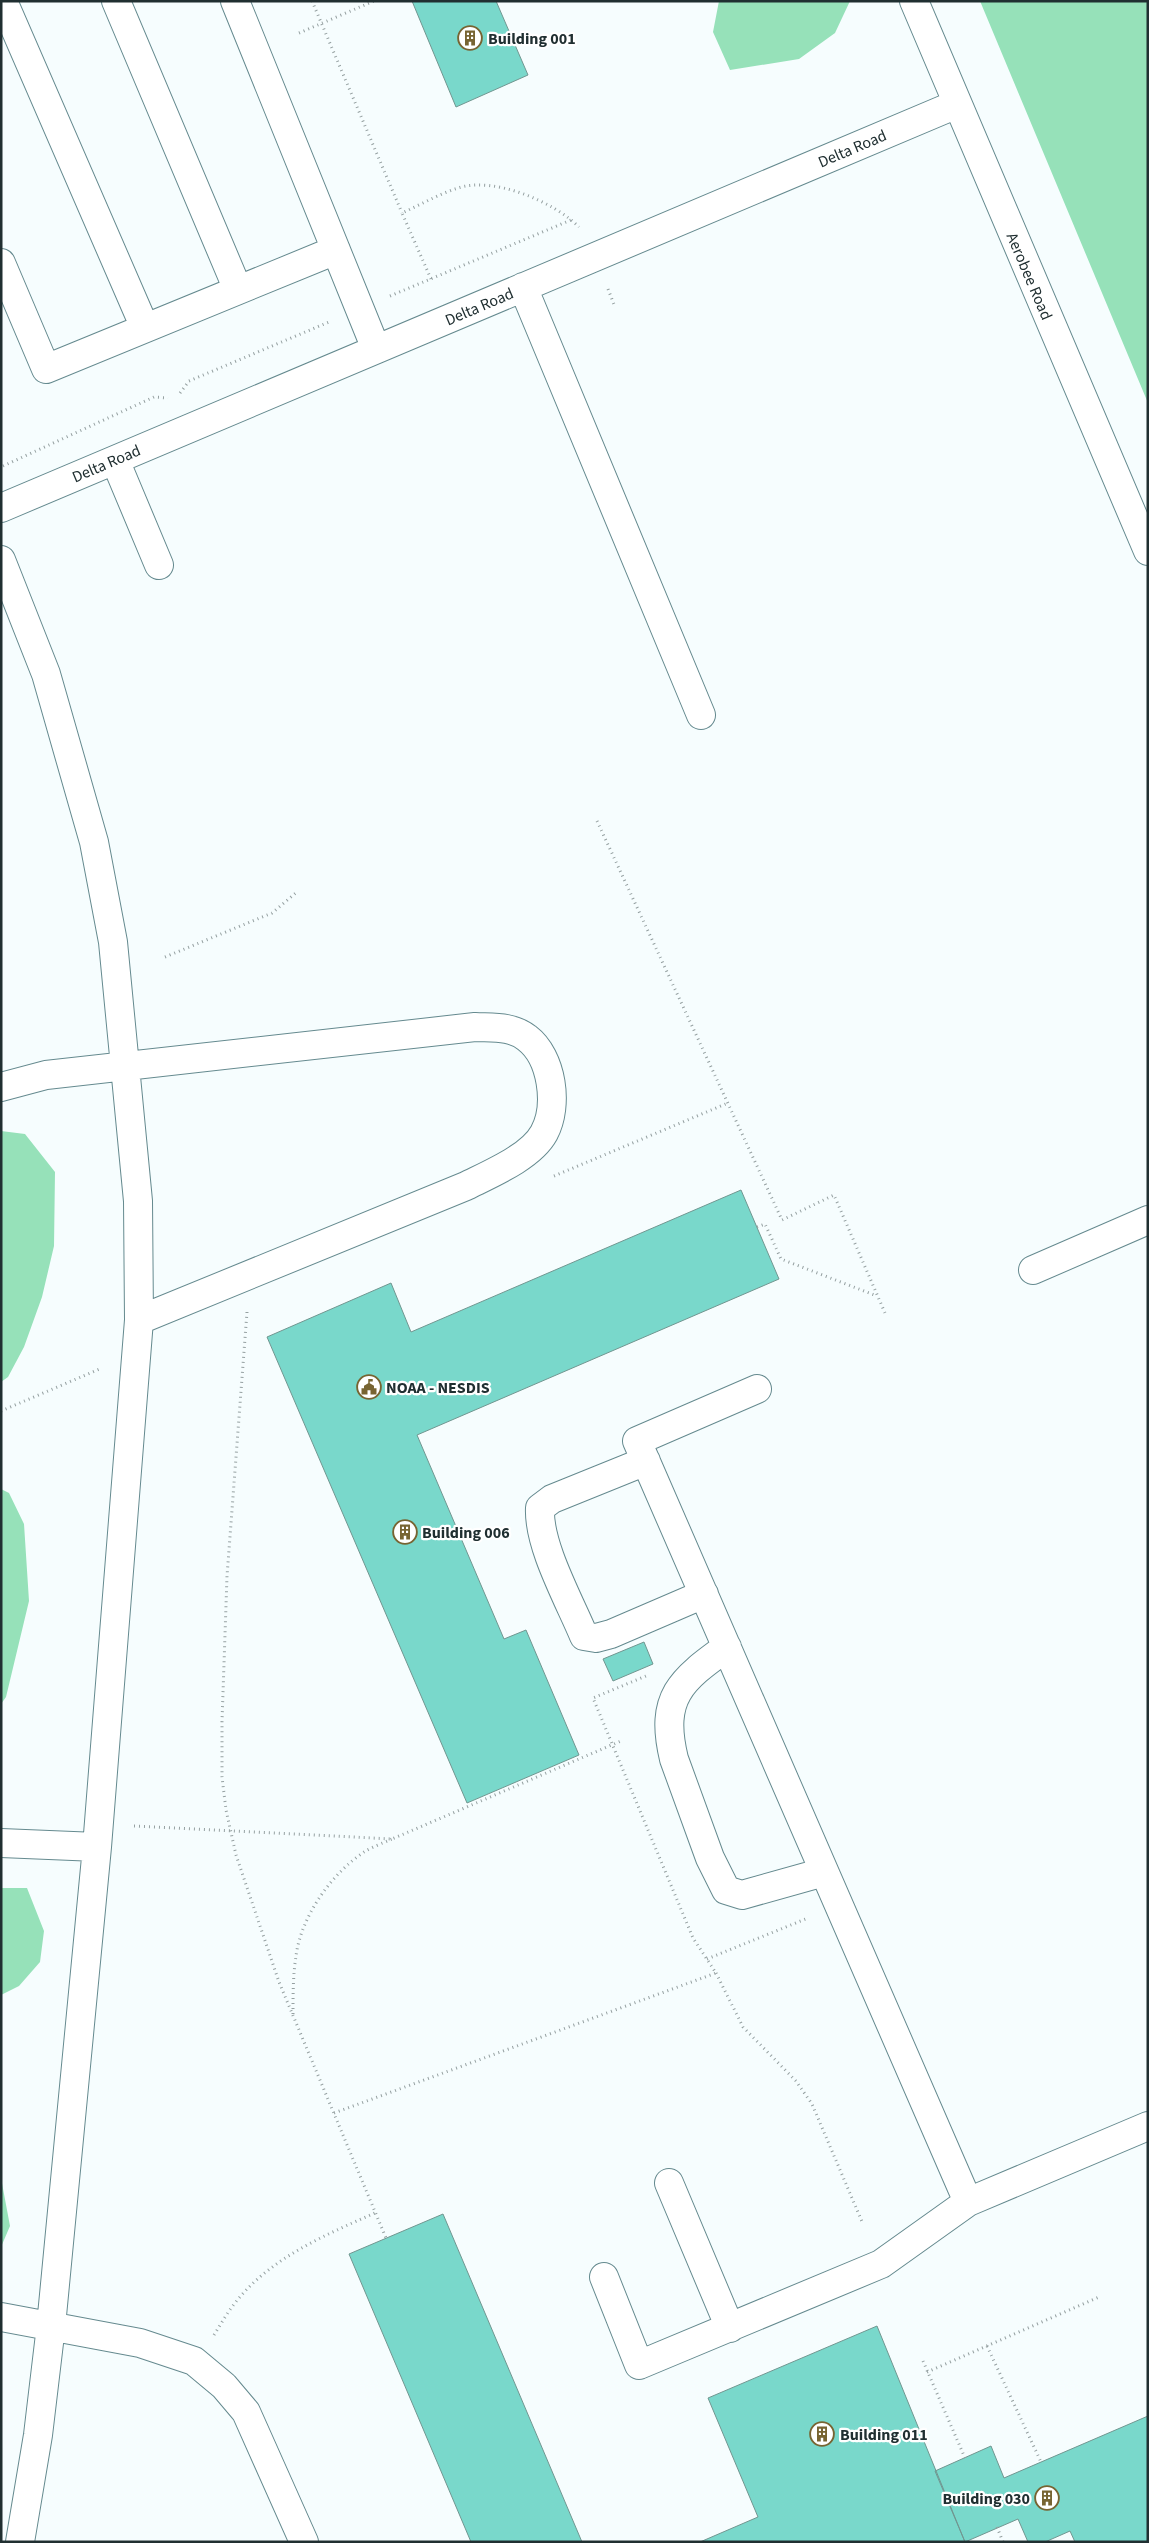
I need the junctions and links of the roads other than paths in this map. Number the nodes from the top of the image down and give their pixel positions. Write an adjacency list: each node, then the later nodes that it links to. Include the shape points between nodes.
1 (3, 1): 10 (street)
2 (116, 1): 9 (street)
3 (235, 1): 6 (street)
4 (914, 1): 5 (street, Aerobee Road)
5 (957, 104): 8 (street, Delta Road); 14 (street, Aerobee Road)
6 (336, 250): 9 (street); 11 (street)
7 (1, 263): 10 (street, via 46,368)
8 (523, 287): 11 (street, Delta Road); 17 (street)
9 (238, 290): 10 (street)
10 (145, 328)
11 (376, 349): 12 (street, Delta Road)
12 (115, 460): 13 (street, Delta Road); 16 (street)
13 (1, 508)
14 (1148, 551)
15 (1, 560): 18 (street, via 46,674 94,842 113,942)
16 (159, 566)
17 (701, 714)
18 (126, 1065): 19 (street, via 46,1075); 22 (street, via 138,1201); 22 (street, via 475,1027 507,1028 526,1037 538,1050 548,1070 553,1108 544,1133 532,1148 493,1173)
19 (1, 1087)
20 (1148, 1220): 21 (street)
21 (1033, 1270)
22 (139, 1320): 28 (street)
23 (757, 1389): 24 (street, via 637,1441)
24 (646, 1461): 25 (street); 25 (street, via 552,1499 540,1508 539,1522 544,1539 584,1636 596,1638 612,1634)
25 (704, 1594): 26 (street)
26 (727, 1647): 29 (street); 29 (street, via 690,1674 677,1689 670,1726 674,1759 710,1858 726,1890 742,1895)
27 (1, 1843): 28 (street)
28 (97, 1848): 35 (street)
29 (824, 1872): 32 (street)
30 (1148, 2126): 32 (street)
31 (668, 2183): 36 (street)
32 (968, 2202): 36 (street, via 881,2264)
33 (604, 2277): 36 (street, via 640,2365)
34 (1, 2317): 35 (street)
35 (51, 2326): 37 (street, via 38,2435); 38 (street, via 164,2349 194,2361 209,2373 246,2412)
36 (730, 2328)
37 (20, 2542)
38 (304, 2542)

